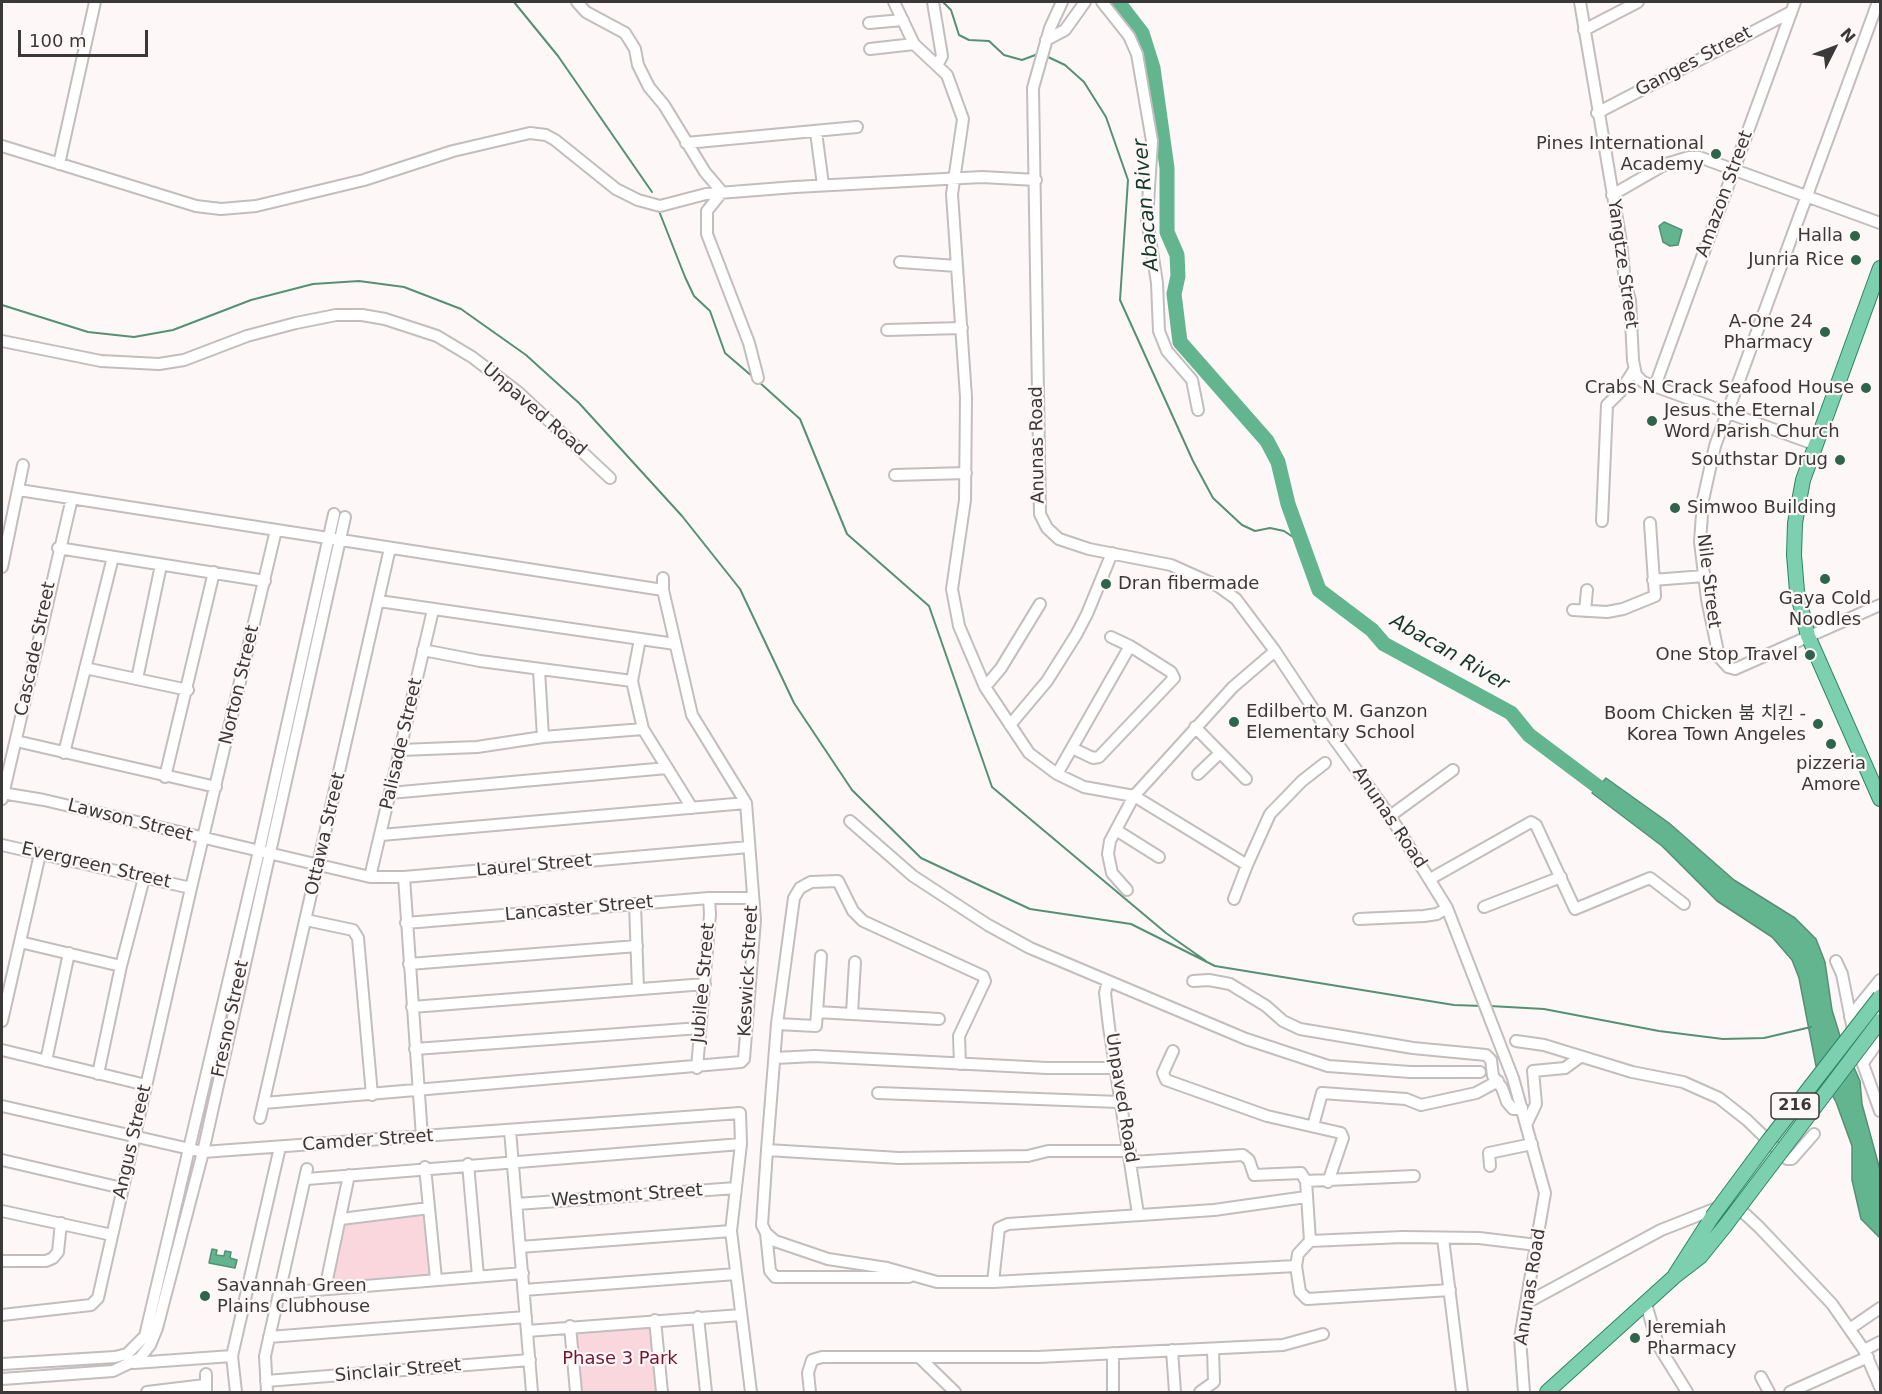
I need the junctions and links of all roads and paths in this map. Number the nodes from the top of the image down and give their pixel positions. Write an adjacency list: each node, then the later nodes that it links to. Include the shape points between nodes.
1 (95, 2): 24 (street)
2 (577, 2): 22 (street, via 586,12 625,33 649,87)
3 (894, 2): 12 (street)
4 (933, 2): 18 (street, via 942,56)
5 (1062, 2): 15 (street, Anunas Road)
6 (1085, 2): 15 (street, via 1065,30)
7 (1102, 2): 42 (street, via 1129,36 1137,54 1152,141 1147,219 1157,283 1159,331 1167,351 1192,380)
8 (1580, 2): 14 (street, Yangtze Street)
9 (1638, 2): 14 (street)
10 (1878, 2): 31 (street, Nile Street)
11 (1793, 7): 19 (street, Ganges Street); 25 (street, Amazon Street)
12 (903, 20): 13 (street); 16 (street)
13 (869, 23)
14 (1584, 30): 19 (street, Yangtze Street)
15 (1046, 42): 27 (street, Anunas Road, via 1033,88)
16 (914, 44): 17 (street); 18 (street)
17 (870, 49)
18 (938, 64): 26 (street, via 951,83 962,112)
19 (1598, 113): 30 (street, Yangtze Street)
20 (857, 128): 21 (street)
21 (816, 132): 22 (street); 28 (street)
22 (686, 143): 29 (street)
23 (2, 146): 24 (street)
24 (59, 164): 29 (street, via 196,206 237,209 364,180 508,136 538,133 555,140 605,182 649,204 669,205)
25 (1734, 169): 30 (street, via 1689,157 1666,164); 31 (street); 41 (street, Amazon Street)
26 (954, 178): 27 (street); 28 (street); 34 (street, via 952,210)
27 (1036, 180): 58 (street, Anunas Road, via 1040,514 1059,539)
28 (823, 185): 29 (street)
29 (722, 192): 40 (street, via 709,206 705,225)
30 (1612, 195): 39 (street, Yangtze Street, via 1630,300)
31 (1807, 195): 32 (street); 43 (street, Nile Street)
32 (1881, 223)
33 (900, 262): 34 (street)
34 (957, 266): 36 (street)
35 (1881, 268): 44 (main road)
36 (962, 328): 37 (street); 46 (street)
37 (886, 330)
38 (2, 341): 48 (street, Unpaved Road, via 101,361 159,364 184,360 247,336 336,315 385,319 437,336 472,357 518,392)
39 (1634, 370): 41 (street, via 1643,382); 52 (street, via 1607,405)
40 (758, 378)
41 (1655, 386): 43 (street)
42 (1198, 410)
43 (1728, 413): 44 (street); 63 (street, Nile Street, via 1704,491 1700,542)
44 (1814, 444): 75 (main road, via 1798,500 1794,537 1795,574)
45 (24, 465): 49 (street)
46 (966, 473): 47 (street); 86 (street, via 952,589 959,626)
47 (895, 475)
48 (610, 478)
49 (19, 490): 50 (street); 61 (street)
50 (72, 498): 54 (street); 56 (street, Cascade Street)
51 (340, 515): 55 (street, Fresno Street)
52 (1602, 520)
53 (1650, 523): 65 (street)
54 (276, 530): 55 (street); 66 (street, Norton Street)
55 (335, 540): 57 (street); 118 (street, Fresno Street)
56 (58, 548): 59 (street); 92 (street, Cascade Street)
57 (390, 548): 67 (street); 69 (street, Ottawa Street)
58 (1112, 553): 81 (street, Anunas Road, via 1171,565 1218,586 1236,599); 88 (street, via 1076,635 1047,681)
59 (113, 557): 60 (street); 82 (street)
60 (161, 565): 62 (street); 84 (street)
61 (2, 567)
62 (214, 572): 66 (street); 87 (street)
63 (1704, 576): 65 (street); 75 (street, Nile Street, via 1719,657 1728,668 1735,669)
64 (663, 578): 67 (street, Keswick Street)
65 (1653, 580): 74 (street, via 1655,596 1623,609)
66 (265, 581): 104 (street, Norton Street)
67 (663, 590): 78 (street, Keswick Street)
68 (1587, 590): 74 (street)
69 (380, 601): 72 (street); 121 (street, Ottawa Street)
70 (1040, 604): 86 (street)
71 (1881, 605): 75 (street)
72 (433, 610): 77 (street); 80 (street, Palisade Street)
73 (1573, 610): 74 (street)
74 (1586, 611)
75 (1808, 636): 108 (main road)
76 (1111, 637): 79 (street)
77 (640, 639): 78 (street); 85 (street)
78 (675, 644): 109 (street, Keswick Street, via 692,715)
79 (1130, 646): 93 (street); 93 (street, via 1172,672 1174,678 1099,757)
80 (423, 650): 83 (street); 94 (street, Palisade Street)
81 (1275, 651): 89 (street); 111 (street, Anunas Road)
82 (85, 668): 84 (street); 95 (street)
83 (539, 670): 85 (street); 91 (street)
84 (137, 679): 87 (street)
85 (632, 681): 90 (street)
86 (986, 687): 88 (street)
87 (188, 690): 102 (street)
88 (1010, 725): 100 (street, via 1029,753)
89 (1195, 727): 96 (street); 107 (street)
90 (643, 729): 91 (street); 98 (street)
91 (543, 737): 94 (street, via 477,747)
92 (16, 741): 95 (street); 106 (street, Cascade Street)
93 (1072, 748): 100 (street)
94 (401, 750): 105 (street, Palisade Street)
95 (64, 753): 102 (street)
96 (1220, 753): 101 (street); 103 (street)
97 (1325, 763): 122 (street, via 1270,814)
98 (668, 768): 105 (street); 110 (street)
99 (1453, 770): 111 (street)
100 (1057, 774): 107 (street, via 1084,787)
101 (1198, 774)
102 (165, 777): 104 (street)
103 (1246, 779)
104 (216, 787): 115 (street, Norton Street)
105 (390, 793): 114 (street, Palisade Street)
106 (2, 795): 115 (street, Lawson Street, via 44,800)
107 (1134, 796): 113 (street); 122 (street)
108 (1881, 799)
109 (746, 803): 110 (street); 117 (street, Keswick Street)
110 (692, 808): 114 (street)
111 (1390, 816): 127 (street, Anunas Road)
112 (850, 821): 149 (street, via 913,876 988,925 1030,948)
113 (1116, 830): 120 (street); 129 (street, via 1110,841 1109,864)
114 (381, 835): 123 (street, Palisade Street)
115 (204, 839): 118 (street, Lawson Street); 128 (street, Angus Street)
116 (2, 845): 119 (street, Evergreen Street)
117 (749, 847): 124 (street, Laurel Street); 131 (street, Keswick Street)
118 (263, 852): 121 (street, Lawson Street); 197 (street, Fresno Street); 199 (street, Fresno Street)
119 (40, 854): 126 (street, Evergreen Street); 140 (street)
120 (1159, 857)
121 (319, 865): 123 (street, Laurel Street); 138 (street, Ottawa Street)
122 (1247, 865): 132 (street)
123 (370, 877): 124 (street, Laurel Street)
124 (404, 877): 139 (street)
125 (1560, 877): 127 (street, via 1536,825 1531,822); 134 (street, via 1576,910 1650,878); 135 (street)
126 (144, 878): 128 (street, Evergreen Street); 147 (street)
127 (1430, 879): 136 (street, Anunas Road)
128 (191, 888): 178 (street, Angus Street)
129 (1127, 890)
130 (709, 898): 131 (street, Lancaster Street); 133 (street, Lancaster Street); 151 (street, Jubilee Street)
131 (753, 898): 173 (street, Keswick Street, via 755,920 744,1059 737,1064)
132 (1234, 899)
133 (635, 904): 139 (street, Lancaster Street); 141 (street)
134 (1684, 904)
135 (1484, 907)
136 (1448, 910): 137 (street, via 1424,916); 185 (street, Anunas Road)
137 (1359, 919)
138 (306, 920): 181 (street, via 353,930 358,938); 183 (street, Ottawa Street)
139 (406, 923): 146 (street)
140 (20, 942): 142 (street); 159 (street)
141 (637, 946): 146 (street); 152 (street)
142 (69, 953): 147 (street); 170 (street)
143 (821, 956): 155 (street)
144 (1836, 961): 157 (street)
145 (855, 962): 156 (street)
146 (409, 964): 154 (street)
147 (121, 966): 176 (street)
148 (1881, 980): 157 (street)
149 (1108, 981): 174 (street, Unpaved Road, via 1105,993); 175 (street, via 1246,1039 1328,1065 1410,1072)
150 (1193, 981): 177 (street, via 1230,984 1300,1029 1413,1048 1484,1054 1490,1058 1493,1076)
151 (705, 984): 152 (street); 162 (street, Jubilee Street)
152 (638, 989): 154 (street)
153 (1881, 997): 232 (main road, 216, bridge, via 1712,1217)
154 (412, 1007): 165 (street)
155 (818, 1012): 156 (street); 161 (street, via 816,1026)
156 (852, 1013): 158 (street)
157 (1850, 1017): 171 (street)
158 (939, 1019)
159 (2, 1021)
160 (1881, 1021): 232 (main road, 216, bridge, via 1700,1257)
161 (777, 1024): 169 (street); 172 (street, via 794,898 800,888 811,882 838,881 853,911 863,921 983,976 985,981 958,1036)
162 (700, 1028): 165 (street); 173 (street, Jubilee Street)
163 (1881, 1039): 171 (street)
164 (1516, 1041): 168 (street)
165 (415, 1049): 179 (street)
166 (2, 1050): 170 (street)
167 (1173, 1051): 189 (street, via 1163,1073 1166,1080 1267,1116)
168 (1580, 1057): 188 (street, via 1565,1068 1533,1071 1536,1104); 191 (street, via 1683,1082 1719,1098 1787,1159 1792,1159)
169 (775, 1058): 172 (street); 198 (street)
170 (46, 1061): 176 (street)
171 (1863, 1063): 186 (street)
172 (960, 1064): 174 (street)
173 (698, 1068): 179 (street)
174 (1115, 1068): 182 (street, Unpaved Road)
175 (1480, 1072)
176 (98, 1074): 178 (street)
177 (1498, 1081): 185 (street, via 1510,1106); 189 (street, via 1476,1093 1422,1105 1406,1099 1322,1093)
178 (146, 1085): 192 (street, Angus Street)
179 (418, 1090): 181 (street); 193 (street)
180 (878, 1093): 182 (street)
181 (372, 1095): 183 (street)
182 (1119, 1102): 200 (street, Unpaved Road)
183 (264, 1103): 187 (street, Ottawa Street)
184 (2, 1106): 192 (street, Camder Street)
185 (1522, 1108): 188 (street, Anunas Road)
186 (1881, 1111)
187 (260, 1118)
188 (1526, 1125): 195 (street, Anunas Road)
189 (1313, 1126): 209 (street, via 1336,1131 1344,1138)
190 (510, 1130): 193 (street, Camder Street); 194 (street, Camder Street, via 740,1113); 202 (street)
191 (1814, 1134)
192 (135, 1135): 197 (street, Camder Street); 210 (street, Angus Street)
193 (422, 1137): 196 (street, Camder Street)
194 (741, 1144): 202 (street); 211 (street)
195 (1532, 1144): 204 (street, via 1489,1153); 224 (street, Anunas Road, via 1545,1193)
196 (280, 1147): 199 (street, Camder Street); 257 (street)
197 (189, 1148): 199 (street, Camder Street); 261 (street, Fresno Street, via 145,1336 127,1354 116,1357)
198 (767, 1150): 200 (street, via 898,1158 1028,1156 1048,1151); 220 (street, via 762,1225)
199 (202, 1152): 260 (street, Fresno Street, via 157,1328 150,1345)
200 (1131, 1156): 208 (street, via 1243,1155 1254,1175 1301,1173); 216 (street, Unpaved Road)
201 (2, 1160): 210 (street)
202 (513, 1162): 203 (street); 213 (street)
203 (468, 1164): 205 (street); 230 (street)
204 (1490, 1166)
205 (425, 1167): 206 (street); 214 (street)
206 (349, 1175): 217 (street); 238 (street, via 307,1174)
207 (1414, 1176): 209 (street)
208 (1306, 1181): 209 (street); 212 (street)
209 (1328, 1182)
210 (122, 1188): 221 (street, Angus Street)
211 (736, 1188): 213 (street, Westmont Street); 219 (street)
212 (1306, 1197): 216 (street, via 1214,1210); 223 (street)
213 (517, 1204): 225 (street)
214 (429, 1208): 217 (street); 233 (street)
215 (2, 1211): 218 (street)
216 (1138, 1214): 234 (street, via 1008,1224 999,1228)
217 (341, 1219): 235 (street)
218 (61, 1223): 221 (street); 226 (street, via 58,1252 53,1258)
219 (731, 1231): 225 (street); 229 (street)
220 (766, 1233): 231 (street, via 775,1241 808,1254); 231 (street, via 770,1271 775,1277)
221 (112, 1235): 242 (street, Angus Street, via 95,1302)
222 (1443, 1238): 223 (street); 224 (street); 237 (street)
223 (1310, 1241): 227 (street, via 1298,1254)
224 (1537, 1245): 239 (street, Anunas Road)
225 (520, 1247): 228 (street)
226 (2, 1261)
227 (1296, 1266): 234 (street); 237 (street, via 1300,1292 1307,1299)
228 (523, 1273): 230 (street); 236 (street)
229 (736, 1274): 236 (street); 243 (street)
230 (478, 1276): 233 (street)
231 (919, 1277): 234 (street, via 951,1283)
232 (1674, 1277): 240 (main road, 216)
233 (436, 1279): 235 (street)
234 (993, 1282)
235 (325, 1289): 238 (street)
236 (524, 1290): 244 (street)
237 (1450, 1290): 281 (street)
238 (280, 1293): 251 (street)
239 (1528, 1302): 248 (street, via 1661,1230 1731,1206 1745,1214 1812,1280); 282 (street, Anunas Road, via 1520,1338)
240 (1646, 1304): 283 (main road, 216); 284 (street, via 1659,1345)
241 (1881, 1308): 248 (street)
242 (2, 1315)
243 (741, 1315): 245 (street); 275 (street)
244 (526, 1317): 249 (street); 251 (street)
245 (698, 1317): 246 (street); 274 (street)
246 (655, 1320): 247 (street); 273 (street)
247 (570, 1326): 249 (street); 272 (street)
248 (1851, 1328): 256 (street)
249 (527, 1331): 259 (street)
250 (1323, 1334): 253 (street, via 1283,1346)
251 (269, 1337): 265 (street, via 264,1361)
252 (1881, 1342): 256 (street)
253 (1213, 1349): 254 (street); 280 (street, via 1214,1382)
254 (1172, 1350): 255 (street); 279 (street)
255 (1113, 1353): 258 (street); 278 (street)
256 (1866, 1353): 266 (street); 267 (street)
257 (232, 1356): 260 (street); 270 (street)
258 (919, 1357): 276 (street, via 812,1360 808,1373); 277 (street)
259 (530, 1360): 265 (street, Sinclair Street); 271 (street)
260 (133, 1363): 263 (street, via 113,1371)
261 (2, 1364)
262 (1761, 1377): 285 (street)
263 (4, 1378)
264 (206, 1384): 268 (street)
265 (266, 1387)
266 (1881, 1387)
267 (1810, 1389): 286 (street)
268 (166, 1391): 269 (street)
269 (147, 1392)
270 (236, 1392)
271 (532, 1392)
272 (576, 1392)
273 (662, 1392)
274 (706, 1392)
275 (750, 1392)
276 (810, 1392)
277 (955, 1392)
278 (1113, 1392)
279 (1175, 1392)
280 (1200, 1392)
281 (1462, 1392)
282 (1524, 1392)
283 (1547, 1392)
284 (1687, 1392)
285 (1769, 1392)
286 (1790, 1392)

